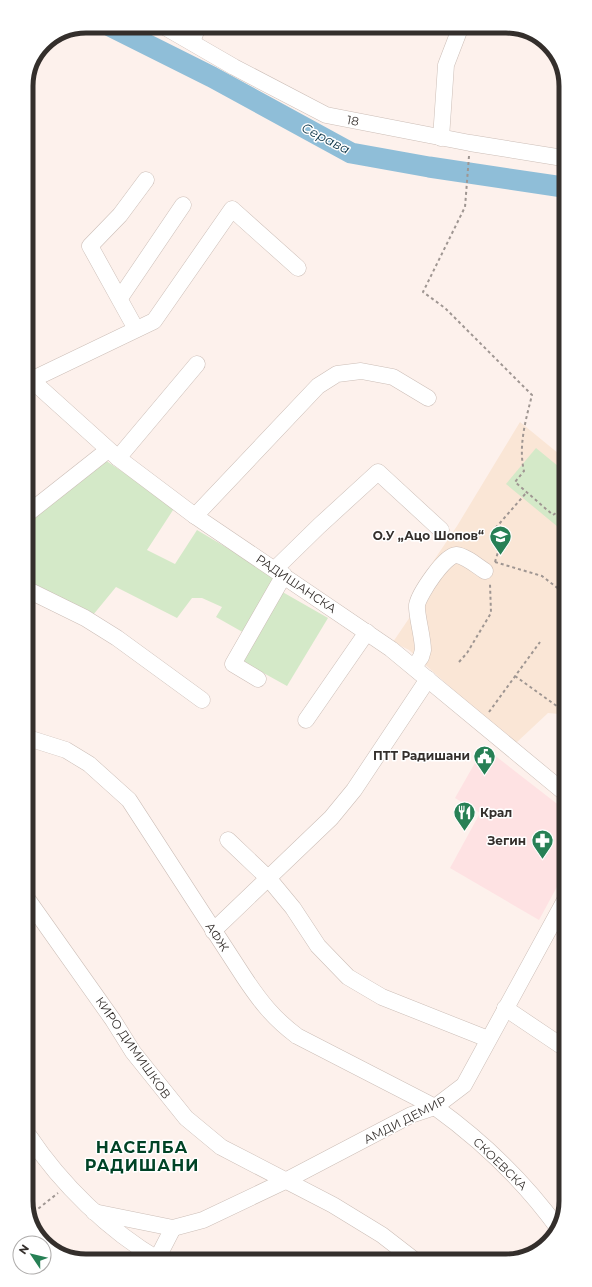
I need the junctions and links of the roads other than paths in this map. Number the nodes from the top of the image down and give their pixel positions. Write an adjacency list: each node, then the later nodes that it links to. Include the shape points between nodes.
1 (176, 33): 4 (street, 18)
2 (195, 33): 4 (street)
3 (458, 33): 5 (street, via 446,65)
4 (192, 42): 5 (street, 18, via 234,67 326,114)
5 (441, 138): 6 (street, 18)
6 (559, 157)
7 (146, 180): 10 (street, via 120,215 90,246)
8 (183, 205): 10 (street)
9 (298, 268): 11 (street, via 232,209 154,321)
10 (120, 298): 11 (street)
11 (136, 329): 13 (street)
12 (197, 364): 16 (street)
13 (33, 376)
14 (33, 382): 16 (street, РАДИШАНСКА)
15 (428, 398): 18 (street, via 393,377 361,371 337,374 318,386)
16 (113, 454): 17 (street); 18 (street, РАДИШАНСКА)
17 (33, 510)
18 (195, 516): 21 (street, РАДИШАНСКА)
19 (441, 530): 21 (street, via 378,472 319,526)
20 (490, 567): 24 (street, via 456,555 443,562 418,602 423,650)
21 (280, 572): 23 (street, РАДИШАНСКА); 25 (street, via 233,664)
22 (33, 592): 27 (street, via 85,618)
23 (367, 632): 24 (street, РАДИШАНСКА); 28 (street)
24 (414, 667): 26 (street, РАДИШАНСКА)
25 (258, 678)
26 (428, 679): 30 (street, РАДИШАНСКА); 32 (street, via 354,790 331,818)
27 (202, 700)
28 (306, 720)
29 (33, 740): 35 (street, АФЖ, via 66,750 89,764 129,800)
30 (559, 788)
31 (228, 840): 32 (street)
32 (269, 879): 35 (street); 37 (street, via 293,908 318,946 348,977 382,997)
33 (33, 907): 41 (street, КИРО ДИМИШКОВ, via 133,1052 186,1118 221,1146)
34 (559, 911): 36 (street, АМДИ ДЕМИР)
35 (213, 931): 39 (street, АФЖ, via 263,1005 280,1023 308,1042)
36 (505, 1008): 37 (street, АМДИ ДЕМИР); 38 (street)
37 (488, 1039): 39 (street, АМДИ ДЕМИР, via 464,1085)
38 (559, 1044)
39 (435, 1107): 41 (street, АМДИ ДЕМИР, via 411,1115); 43 (street, СКОЕВСКА, via 454,1120 507,1167)
40 (33, 1142): 42 (street, via 67,1185)
41 (285, 1181): 44 (street, АМДИ ДЕМИР, via 203,1220); 47 (street, КИРО ДИМИШКОВ, via 339,1209)
42 (94, 1212): 44 (street, АМДИ ДЕМИР); 45 (street)
43 (554, 1223)
44 (173, 1228): 46 (street)
45 (150, 1254)
46 (161, 1254)
47 (408, 1254)

